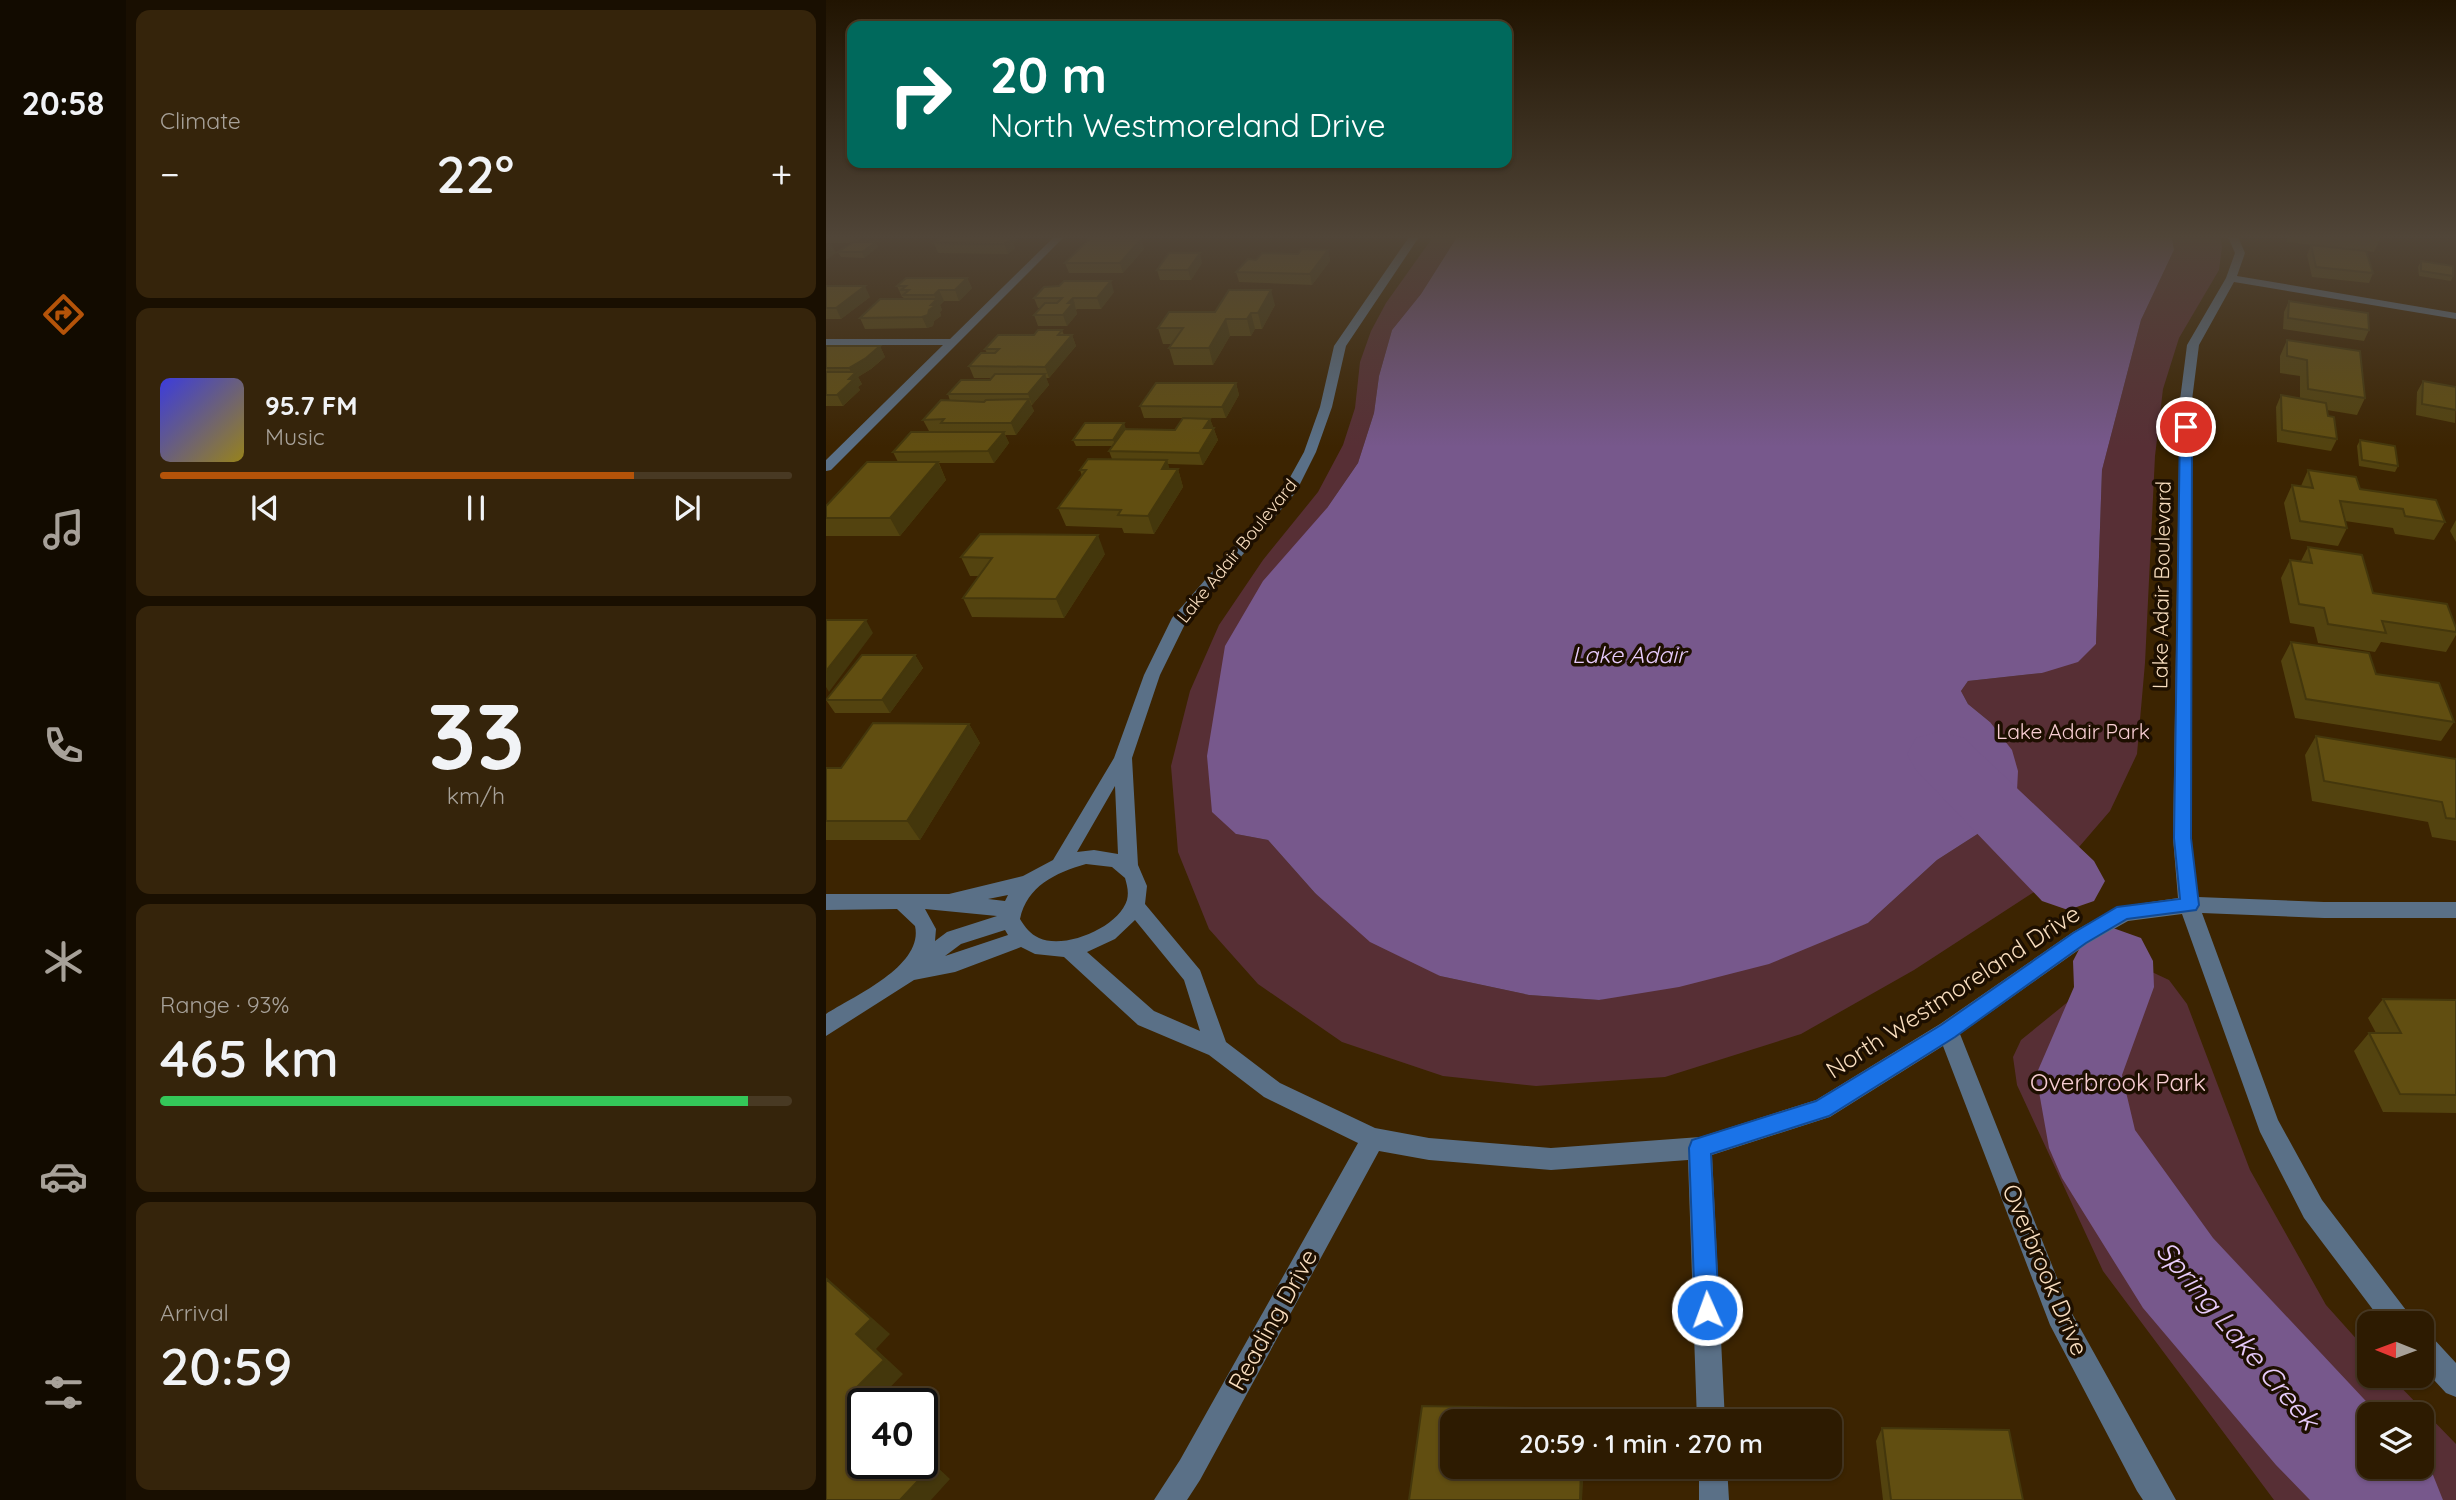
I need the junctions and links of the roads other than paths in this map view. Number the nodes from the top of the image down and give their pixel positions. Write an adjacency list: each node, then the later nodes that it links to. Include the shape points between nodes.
1 (989, 307): 7 (street)
2 (1366, 307): 9 (street, Lake Adair Boulevard, via 1340,346 1318,430 1289,492 1180,618 1153,675)
3 (2215, 307): 16 (street, Lake Adair Boulevard, via 2193,345 2186,400 2182,838)
4 (2403, 307): 5 (street)
5 (2456, 316)
6 (826, 342): 7 (street)
7 (954, 342): 8 (street)
8 (826, 467)
9 (1123, 758): 10 (street, Lake Adair Boulevard); 11 (street, Lake Adair Boulevard)
10 (1061, 863): 11 (street, via 1110,858); 12 (street)
11 (1128, 866): 17 (street, via 1136,877)
12 (1028, 883): 15 (street); 19 (street, via 1015,897)
13 (826, 901): 14 (street)
14 (900, 901): 15 (street); 22 (street, via 919,913 927,928 922,951)
15 (944, 901): 19 (street)
16 (2189, 905): 18 (street, North Westmoreland Drive); 24 (street, North Westmoreland Drive, via 2124,913 2080,938); 28 (street, via 2268,1124 2313,1209)
17 (1135, 906): 21 (street, via 1119,925 1096,940); 25 (street, via 1193,976)
18 (2456, 910)
19 (1010, 915): 20 (street); 22 (street, via 954,938)
20 (1020, 939): 21 (street, via 1033,947); 22 (street, via 955,963)
21 (1069, 949): 25 (street, North Westmoreland Drive, via 1146,1018)
22 (908, 973): 23 (street)
23 (826, 1026)
24 (1948, 1031): 27 (street, North Westmoreland Drive, via 1822,1109); 35 (street, Overbrook Drive, via 2059,1316)
25 (1217, 1048): 26 (street, North Westmoreland Drive, via 1272,1090)
26 (1373, 1139): 27 (street, North Westmoreland Drive, via 1451,1152 1551,1160); 33 (street, Reading Drive, via 1190,1470)
27 (1700, 1148): 31 (street)
28 (2391, 1311)
29 (2434, 1360): 30 (street)
30 (2456, 1383)
31 (1711, 1409)
32 (1713, 1479): 34 (street)
33 (1169, 1500)
34 (1714, 1500)
35 (2161, 1500)

